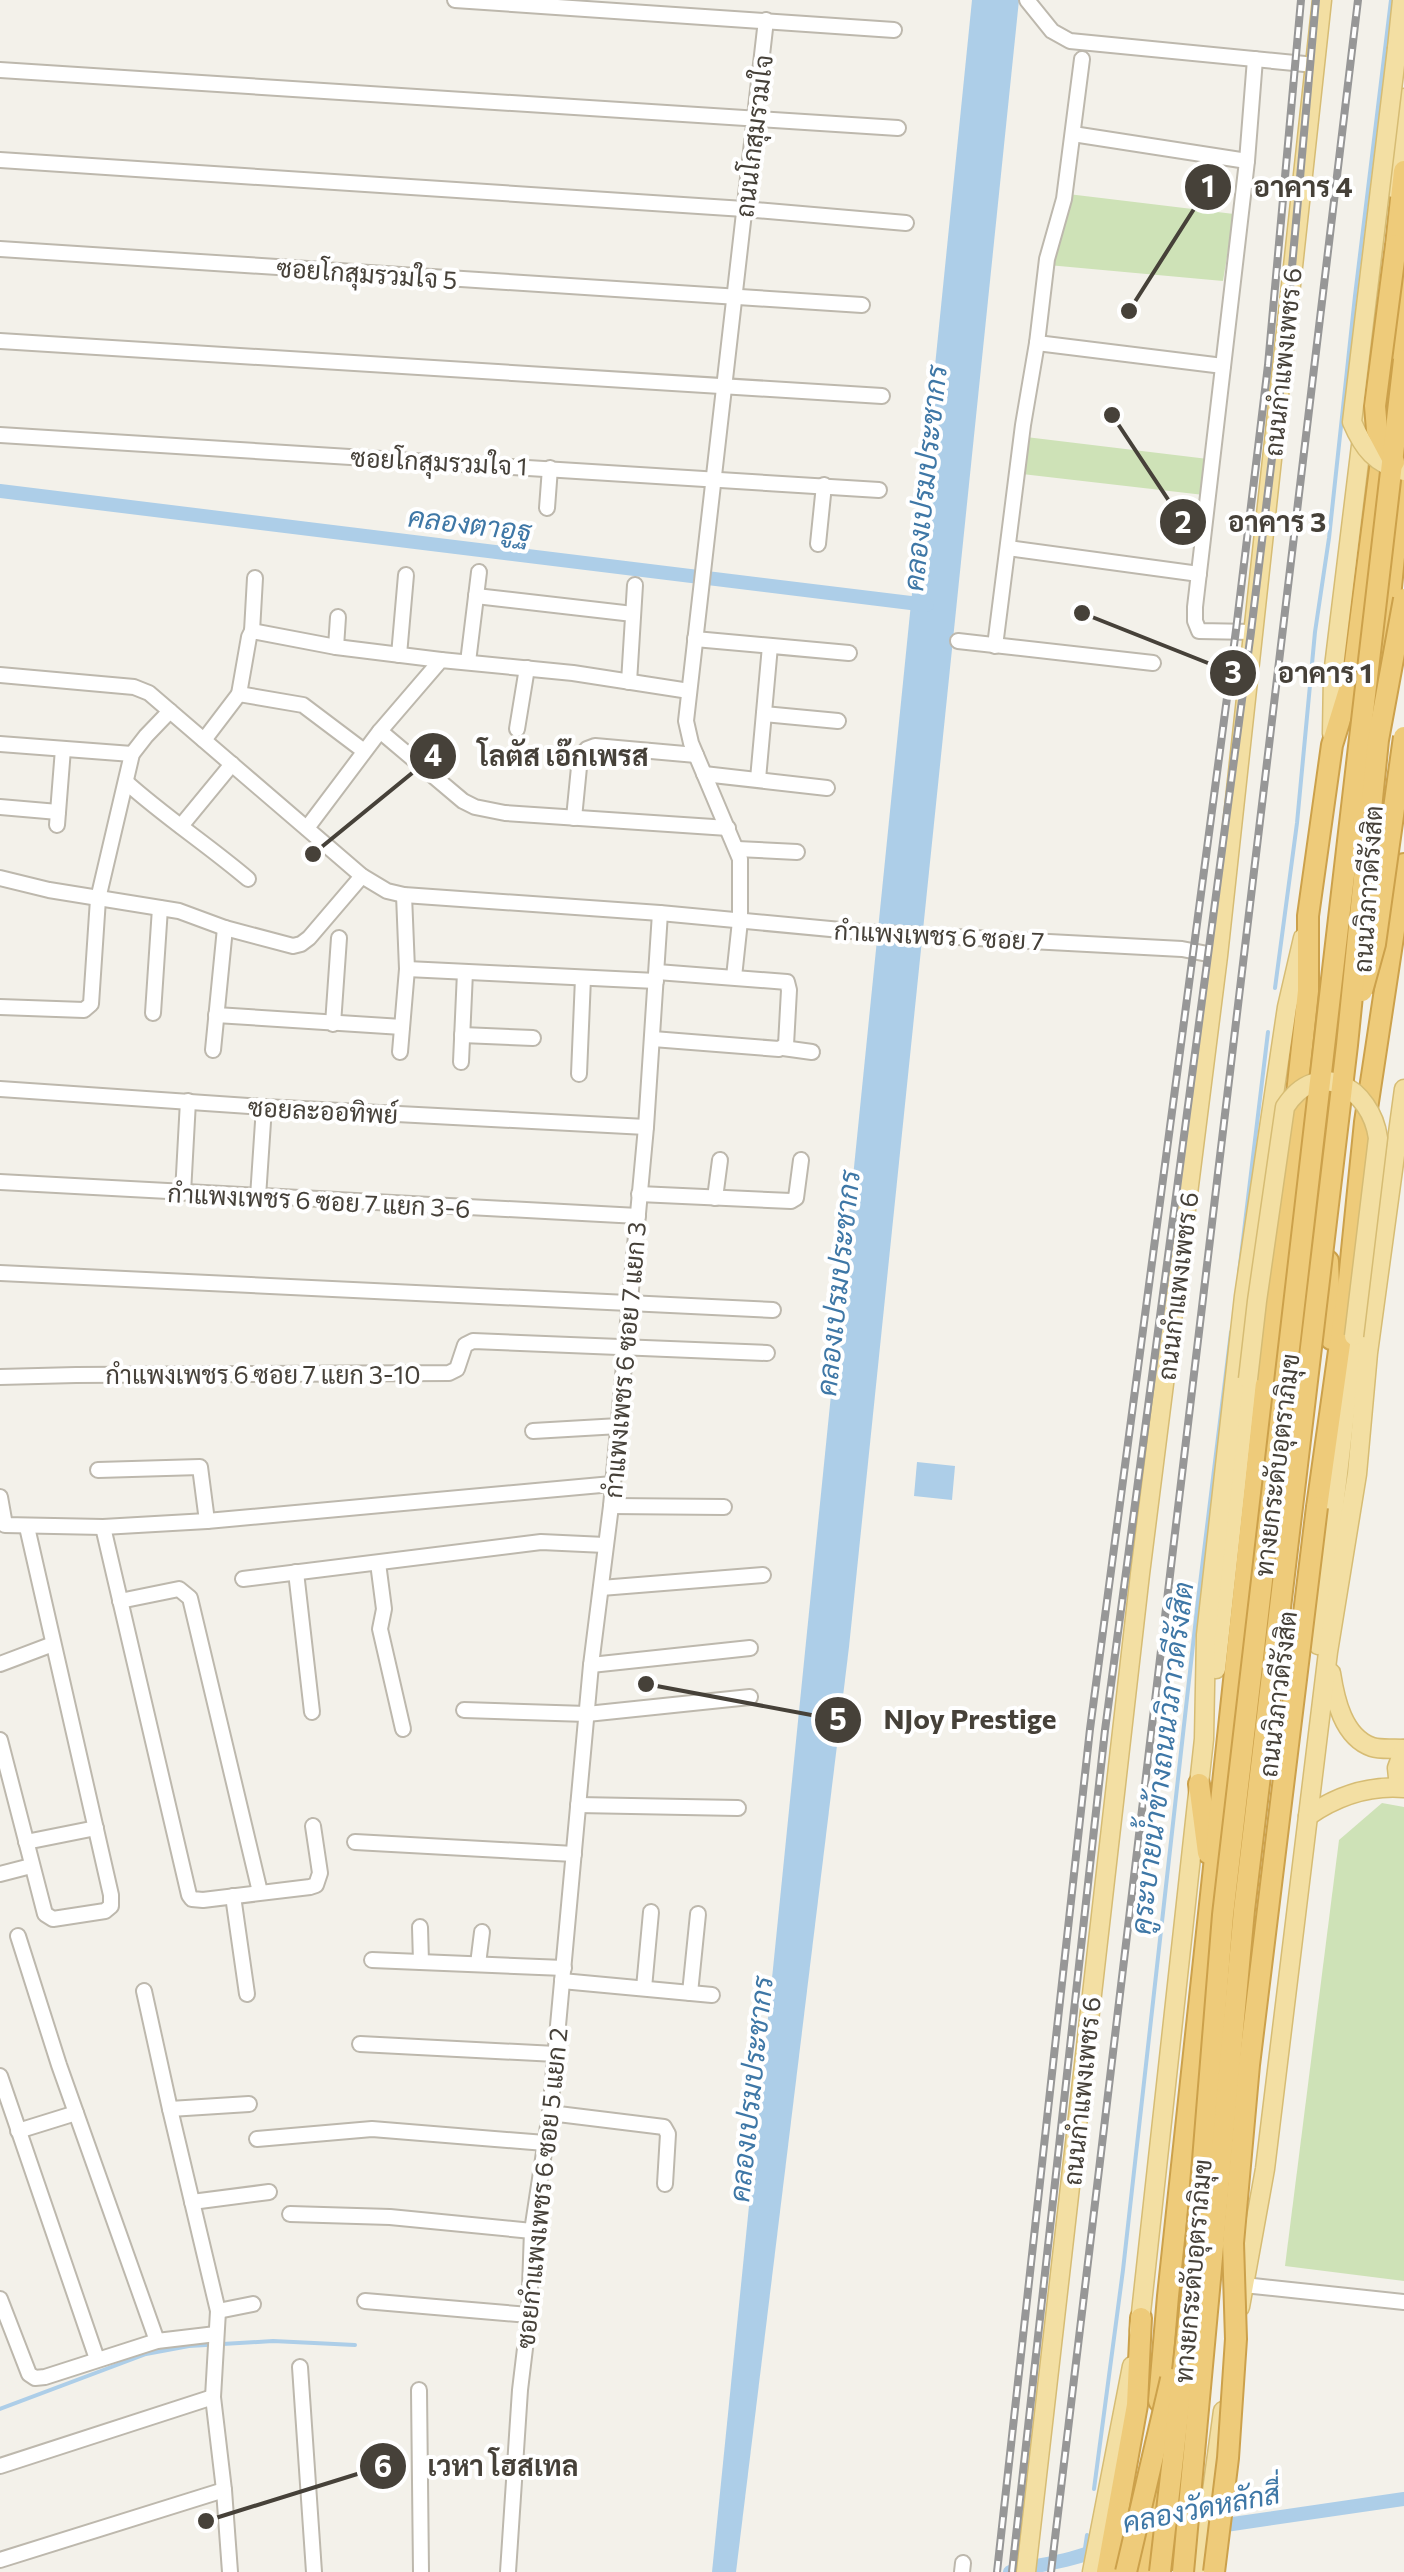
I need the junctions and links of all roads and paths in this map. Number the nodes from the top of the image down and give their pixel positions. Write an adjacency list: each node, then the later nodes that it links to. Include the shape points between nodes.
1 (455, 0): 5 (street, ถนนโกสุมรวมใจ)
2 (1028, 0): 8 (street, via 1052,31 1070,41)
3 (1322, 0): 9 (main road, ถนนกำแพงเพชร 6)
4 (1402, 0): 31 (main road, bridge, via 1352,422 1370,454 1390,468)
5 (766, 20): 6 (street); 12 (street, ถนนโกสุมรวมใจ)
6 (894, 30)
7 (1082, 59): 14 (street)
8 (1255, 59): 9 (street); 16 (street)
9 (1315, 64): 49 (main road, ถนนกำแพงเพชร 6)
10 (0, 70): 12 (street)
11 (1404, 98): 73 (main road, ถนนวิภาวดีรังสิต, via 1333,675)
12 (754, 119): 13 (street); 18 (street, ถนนโกสุมรวมใจ)
13 (898, 128)
14 (1074, 134): 16 (street); 25 (street, via 1046,259)
15 (0, 160): 18 (street)
16 (1247, 161): 27 (street)
17 (1404, 170): 31 (highway, bridge, via 1375,406 1377,430 1391,458)
18 (744, 208): 19 (street); 22 (street, ถนนโกสุมรวมใจ)
19 (906, 223)
20 (0, 250): 22 (street, ซอยโกสุมรวมใจ 5)
21 (1404, 262): 73 (highway, ถนนวิภาวดีรังสิต, via 1353,676)
22 (734, 297): 23 (street, ซอยโกสุมรวมใจ 5); 28 (street, ถนนโกสุมรวมใจ)
23 (862, 306)
24 (0, 341): 28 (street)
25 (1037, 342): 27 (street); 38 (street)
26 (1404, 360): 220 (highway, ทางยกระดับอุตราภิมุข, bridge, via 1223,1915)
27 (1223, 366): 40 (street)
28 (724, 384): 29 (street); 34 (street, ถนนโกสุมรวมใจ)
29 (882, 396)
30 (0, 434): 32 (street, ซอยโกสุมรวมใจ 1)
31 (1404, 466): 136 (highway, ถนนวิภาวดีรังสิต, via 1384,638 1361,983)
32 (550, 468): 34 (street, ซอยโกสุมรวมใจ 1); 36 (street)
33 (865, 470): 35 (street, ซอยโกสุมรวมใจ 1, via 871,489)
34 (713, 478): 35 (street, ซอยโกสุมรวมใจ 1); 50 (street, ถนนโกสุมรวมใจ)
35 (824, 486): 37 (street)
36 (548, 508)
37 (818, 544)
38 (1008, 548): 40 (street); 53 (street)
39 (479, 572): 44 (street)
40 (1199, 574): 49 (street, via 1199,631)
41 (406, 575): 56 (street)
42 (255, 578): 48 (street)
43 (636, 584): 46 (street)
44 (476, 596): 46 (street); 58 (street)
45 (1404, 599): 116 (highway, ทางยกระดับอุตราภิมุข, bridge, via 1378,740)
46 (633, 614): 62 (street)
47 (338, 617): 54 (street)
48 (252, 632): 54 (street); 64 (street)
49 (1253, 632): 102 (main road, ถนนกำแพงเพชร 6)
50 (695, 639): 52 (street); 63 (street, ถนนโกสุมรวมใจ)
51 (958, 641): 53 (street)
52 (770, 646): 55 (street); 66 (street)
53 (996, 646): 59 (street)
54 (336, 647): 56 (street)
55 (849, 653)
56 (399, 655): 57 (street)
57 (441, 660): 58 (street); 69 (street)
58 (468, 662): 60 (street)
59 (1153, 663)
60 (527, 668): 62 (street); 68 (street)
61 (0, 676): 65 (street, via 134,687)
62 (628, 682): 63 (street)
63 (689, 691): 77 (street, ถนนโกสุมรวมใจ, via 686,721)
64 (239, 694): 71 (street); 75 (street, via 303,706)
65 (170, 712): 71 (street); 76 (street)
66 (764, 714): 67 (street); 80 (street)
67 (838, 721)
68 (516, 729)
69 (380, 731): 75 (street); 84 (street, via 476,807)
70 (1404, 737): 116 (highway, ทางยกระดับอุตราภิมุข, bridge, via 1375,944)
71 (204, 740): 78 (street)
72 (0, 744): 74 (street)
73 (1332, 745): 98 (highway, ถนนวิภาวดีรังสิต)
74 (63, 749): 76 (street); 83 (street, via 58,819)
75 (364, 752): 86 (street)
76 (132, 754): 81 (street)
77 (696, 755): 79 (street, ถนนโกสุมรวมใจ); 84 (street, via 586,749)
78 (232, 764): 85 (street); 86 (street)
79 (704, 774): 80 (street); 87 (street, ถนนโกสุมรวมใจ)
80 (758, 779): 82 (street)
81 (126, 782): 85 (street); 95 (street)
82 (826, 788)
83 (0, 807)
84 (574, 818): 87 (street)
85 (181, 826): 93 (street)
86 (307, 828): 91 (street)
87 (728, 828): 88 (street, ถนนโกสุมรวมใจ)
88 (736, 848): 89 (street); 99 (street, ถนนโกสุมรวมใจ)
89 (797, 852)
90 (1404, 864): 143 (highway)
91 (362, 876): 94 (street); 100 (street, via 301,944)
92 (0, 878): 95 (street)
93 (248, 879)
94 (404, 895): 97 (street, กำแพงเพชร 6 ซอย 7); 103 (street)
95 (98, 899): 96 (street); 108 (street, via 88,1008)
96 (160, 908): 100 (street); 109 (street)
97 (660, 914): 99 (street, กำแพงเพชร 6 ซอย 7); 105 (street, กำแพงเพชร 6 ซอย 7 แยก 3)
98 (1308, 916): 171 (main road, ถนนวิภาวดีรังสิต, via 1287,1007 1244,1296 1206,1635); 188 (highway, ถนนวิภาวดีรังสิต, via 1308,991)
99 (740, 921): 102 (street, กำแพงเพชร 6 ซอย 7); 106 (street, ถนนโกสุมรวมใจ)
100 (225, 928): 110 (street)
101 (339, 938): 111 (street)
102 (1218, 956): 244 (main road, ถนนกำแพงเพชร 6)
103 (406, 969): 104 (street); 112 (street)
104 (464, 972): 107 (street); 113 (street)
105 (657, 976): 106 (street); 107 (street); 115 (street, กำแพงเพชร 6 ซอย 7 แยก 3)
106 (734, 977): 117 (street, via 787,982)
107 (583, 978): 122 (street)
108 (0, 1006)
109 (153, 1013)
110 (216, 1015): 111 (street); 118 (street)
111 (333, 1024): 112 (street)
112 (402, 1027): 119 (street)
113 (462, 1035): 114 (street); 121 (street)
114 (533, 1038)
115 (653, 1039): 117 (street); 127 (street, กำแพงเพชร 6 ซอย 7 แยก 3)
116 (1347, 1045): 246 (highway, ทางยกระดับอุตราภิมุข, bridge, via 1244,1910)
117 (783, 1048): 120 (street)
118 (214, 1050)
119 (400, 1052)
120 (812, 1052)
121 (461, 1062)
122 (579, 1074)
123 (0, 1089): 125 (street, ซอยละออทิพย์)
124 (1404, 1089): 163 (main road, ถนนวิภาวดีรังสิต)
125 (188, 1101): 126 (street, ซอยละออทิพย์); 131 (street)
126 (264, 1107): 127 (street, ซอยละออทิพย์); 133 (street)
127 (646, 1127): 132 (street, กำแพงเพชร 6 ซอย 7 แยก 3)
128 (720, 1160): 134 (street)
129 (801, 1160): 134 (street, via 791,1201)
130 (0, 1182): 131 (street, กำแพงเพชร 6 ซอย 7 แยก 3-6)
131 (183, 1194): 133 (street, กำแพงเพชร 6 ซอย 7 แยก 3-6)
132 (639, 1194): 134 (street); 135 (street, กำแพงเพชร 6 ซอย 7 แยก 3)
133 (258, 1197): 135 (street, กำแพงเพชร 6 ซอย 7 แยก 3-6)
134 (716, 1198)
135 (638, 1216): 138 (street, กำแพงเพชร 6 ซอย 7 แยก 3)
136 (1328, 1261): 143 (highway); 246 (highway, ถนนวิภาวดีรังสิต)
137 (0, 1273): 138 (street)
138 (630, 1302): 139 (street); 140 (street, กำแพงเพชร 6 ซอย 7 แยก 3)
139 (773, 1310)
140 (626, 1347): 141 (street); 142 (street, กำแพงเพชร 6 ซอย 7 แยก 3-10, via 468,1342 450,1373); 144 (street, กำแพงเพชร 6 ซอย 7 แยก 3)
141 (767, 1353)
142 (0, 1377)
143 (1333, 1396): 248 (highway, bridge, via 1248,2084 1232,2243 1236,2338 1229,2441)
144 (619, 1426): 145 (street); 147 (street, กำแพงเพชร 6 ซอย 7 แยก 3)
145 (533, 1431)
146 (98, 1470): 151 (street, via 200,1466)
147 (612, 1484): 149 (street, กำแพงเพชร 6 ซอย 7 แยก 3); 151 (street)
148 (0, 1496): 152 (street, via 5,1525)
149 (612, 1506): 150 (street); 154 (street, กำแพงเพชร 6 ซอย 7 แยก 3)
150 (724, 1507)
151 (207, 1522): 153 (street)
152 (26, 1527): 153 (street); 161 (street)
153 (102, 1527): 160 (street)
154 (605, 1546): 155 (street, via 541,1542); 159 (street, กำแพงเพชร 6 ซอย 7 แยก 3)
155 (378, 1563): 156 (street); 170 (street, via 380,1629)
156 (296, 1572): 158 (street); 168 (street)
157 (764, 1576): 159 (street)
158 (243, 1579)
159 (601, 1588): 165 (street, กำแพงเพชร 6 ซอย 7 แยก 3)
160 (120, 1601): 189 (street, via 179,1589 190,1598); 190 (street, via 187,1891 203,1900)
161 (53, 1644): 164 (street); 181 (street)
162 (750, 1648): 165 (street)
163 (1328, 1652): 173 (main road, via 1334,1695 1349,1730 1371,1746); 179 (main road, ถนนวิภาวดีรังสิต)
164 (0, 1664)
165 (592, 1665): 169 (street, กำแพงเพชร 6 ซอย 7 แยก 3)
166 (750, 1696): 169 (street)
167 (464, 1710): 169 (street)
168 (312, 1712)
169 (587, 1714): 177 (street, กำแพงเพชร 6 ซอย 7 แยก 3)
170 (403, 1729)
171 (1204, 1739): 174 (main road, ถนนวิภาวดีรังสิต); 185 (main road, bridge, via 1284,1107 1294,1093 1328,1081 1364,1100 1378,1138 1304,1772)
172 (0, 1740): 176 (street)
173 (1404, 1749): 175 (main road, via 1397,1768)
174 (1199, 1784): 188 (highway); 228 (main road, ถนนวิภาวดีรังสิต)
175 (1401, 1787): 179 (main road, via 1356,1792)
176 (6, 1796): 182 (street)
177 (578, 1805): 178 (street); 184 (street, ซอยกำแพงเพชร 6 ซอย 5 แยก 2)
178 (738, 1808)
179 (1308, 1816): 185 (main road, ถนนวิภาวดีรังสิต)
180 (313, 1826): 189 (street, via 316,1884)
181 (96, 1828): 182 (street); 186 (street, via 112,1902 105,1911 49,1917)
182 (26, 1842): 186 (street)
183 (355, 1842): 184 (street)
184 (574, 1854): 199 (street, ซอยกำแพงเพชร 6 ซอย 5 แยก 2)
185 (1304, 1855): 221 (main road, ถนนวิภาวดีรังสิต)
186 (32, 1866): 187 (street)
187 (0, 1874)
188 (1212, 1890): 237 (highway, ถนนวิภาวดีรังสิต)
189 (260, 1892): 190 (street)
190 (233, 1896): 203 (street)
191 (652, 1912): 200 (street)
192 (698, 1914): 202 (street)
193 (420, 1927): 197 (street)
194 (482, 1932): 198 (street)
195 (18, 1936): 210 (street)
196 (372, 1960): 197 (street)
197 (421, 1962): 198 (street)
198 (478, 1964): 199 (street)
199 (563, 1974): 200 (street); 206 (street, ซอยกำแพงเพชร 6 ซอย 5 แยก 2)
200 (644, 1988): 202 (street)
201 (144, 1991): 209 (street)
202 (690, 1993): 204 (street)
203 (247, 1994)
204 (712, 1995)
205 (360, 2044): 206 (street)
206 (556, 2054): 211 (street, ซอยกำแพงเพชร 6 ซอย 5 แยก 2)
207 (0, 2076): 212 (street)
208 (250, 2104): 209 (street)
209 (170, 2109): 217 (street)
210 (76, 2113): 212 (street); 230 (street)
211 (550, 2113): 214 (street, ซอยกำแพงเพชร 6 ซอย 5 แยก 2); 215 (street, via 664,2127)
212 (18, 2131): 231 (street)
213 (258, 2139): 214 (street, via 372,2129)
214 (545, 2142): 219 (street, ซอยกำแพงเพชร 6 ซอย 5 แยก 2)
215 (665, 2184)
216 (268, 2192): 217 (street)
217 (192, 2202): 226 (street)
218 (290, 2214): 219 (street, via 390,2216)
219 (532, 2232): 227 (street, ซอยกำแพงเพชร 6 ซอย 5 แยก 2)
220 (1193, 2283): 238 (highway, bridge); 245 (highway, ทางยกระดับอุตราภิมุข, bridge)
221 (1244, 2285): 223 (street); 247 (main road, ถนนวิภาวดีรังสิต)
222 (365, 2301): 227 (street)
223 (1404, 2302)
224 (253, 2304): 226 (street)
225 (1, 2306): 231 (street, via 32,2376)
226 (218, 2310): 229 (street)
227 (528, 2315): 243 (street, ซอยกำแพงเพชร 6 ซอย 5 แยก 2)
228 (1141, 2318): 238 (highway, via 1137,2405)
229 (216, 2340): 230 (street); 234 (street)
230 (157, 2341): 231 (street)
231 (97, 2360)
232 (300, 2367): 241 (street)
233 (419, 2390): 242 (street)
234 (213, 2397): 235 (street); 236 (street)
235 (0, 2466)
236 (224, 2490): 239 (street); 240 (street)
237 (1145, 2553)
238 (1105, 2558)
239 (0, 2560)
240 (230, 2572)
241 (314, 2572)
242 (421, 2572)
243 (508, 2572)
244 (1026, 2572)
245 (1160, 2572)
246 (1179, 2572)
247 (1201, 2572)
248 (1214, 2572)

